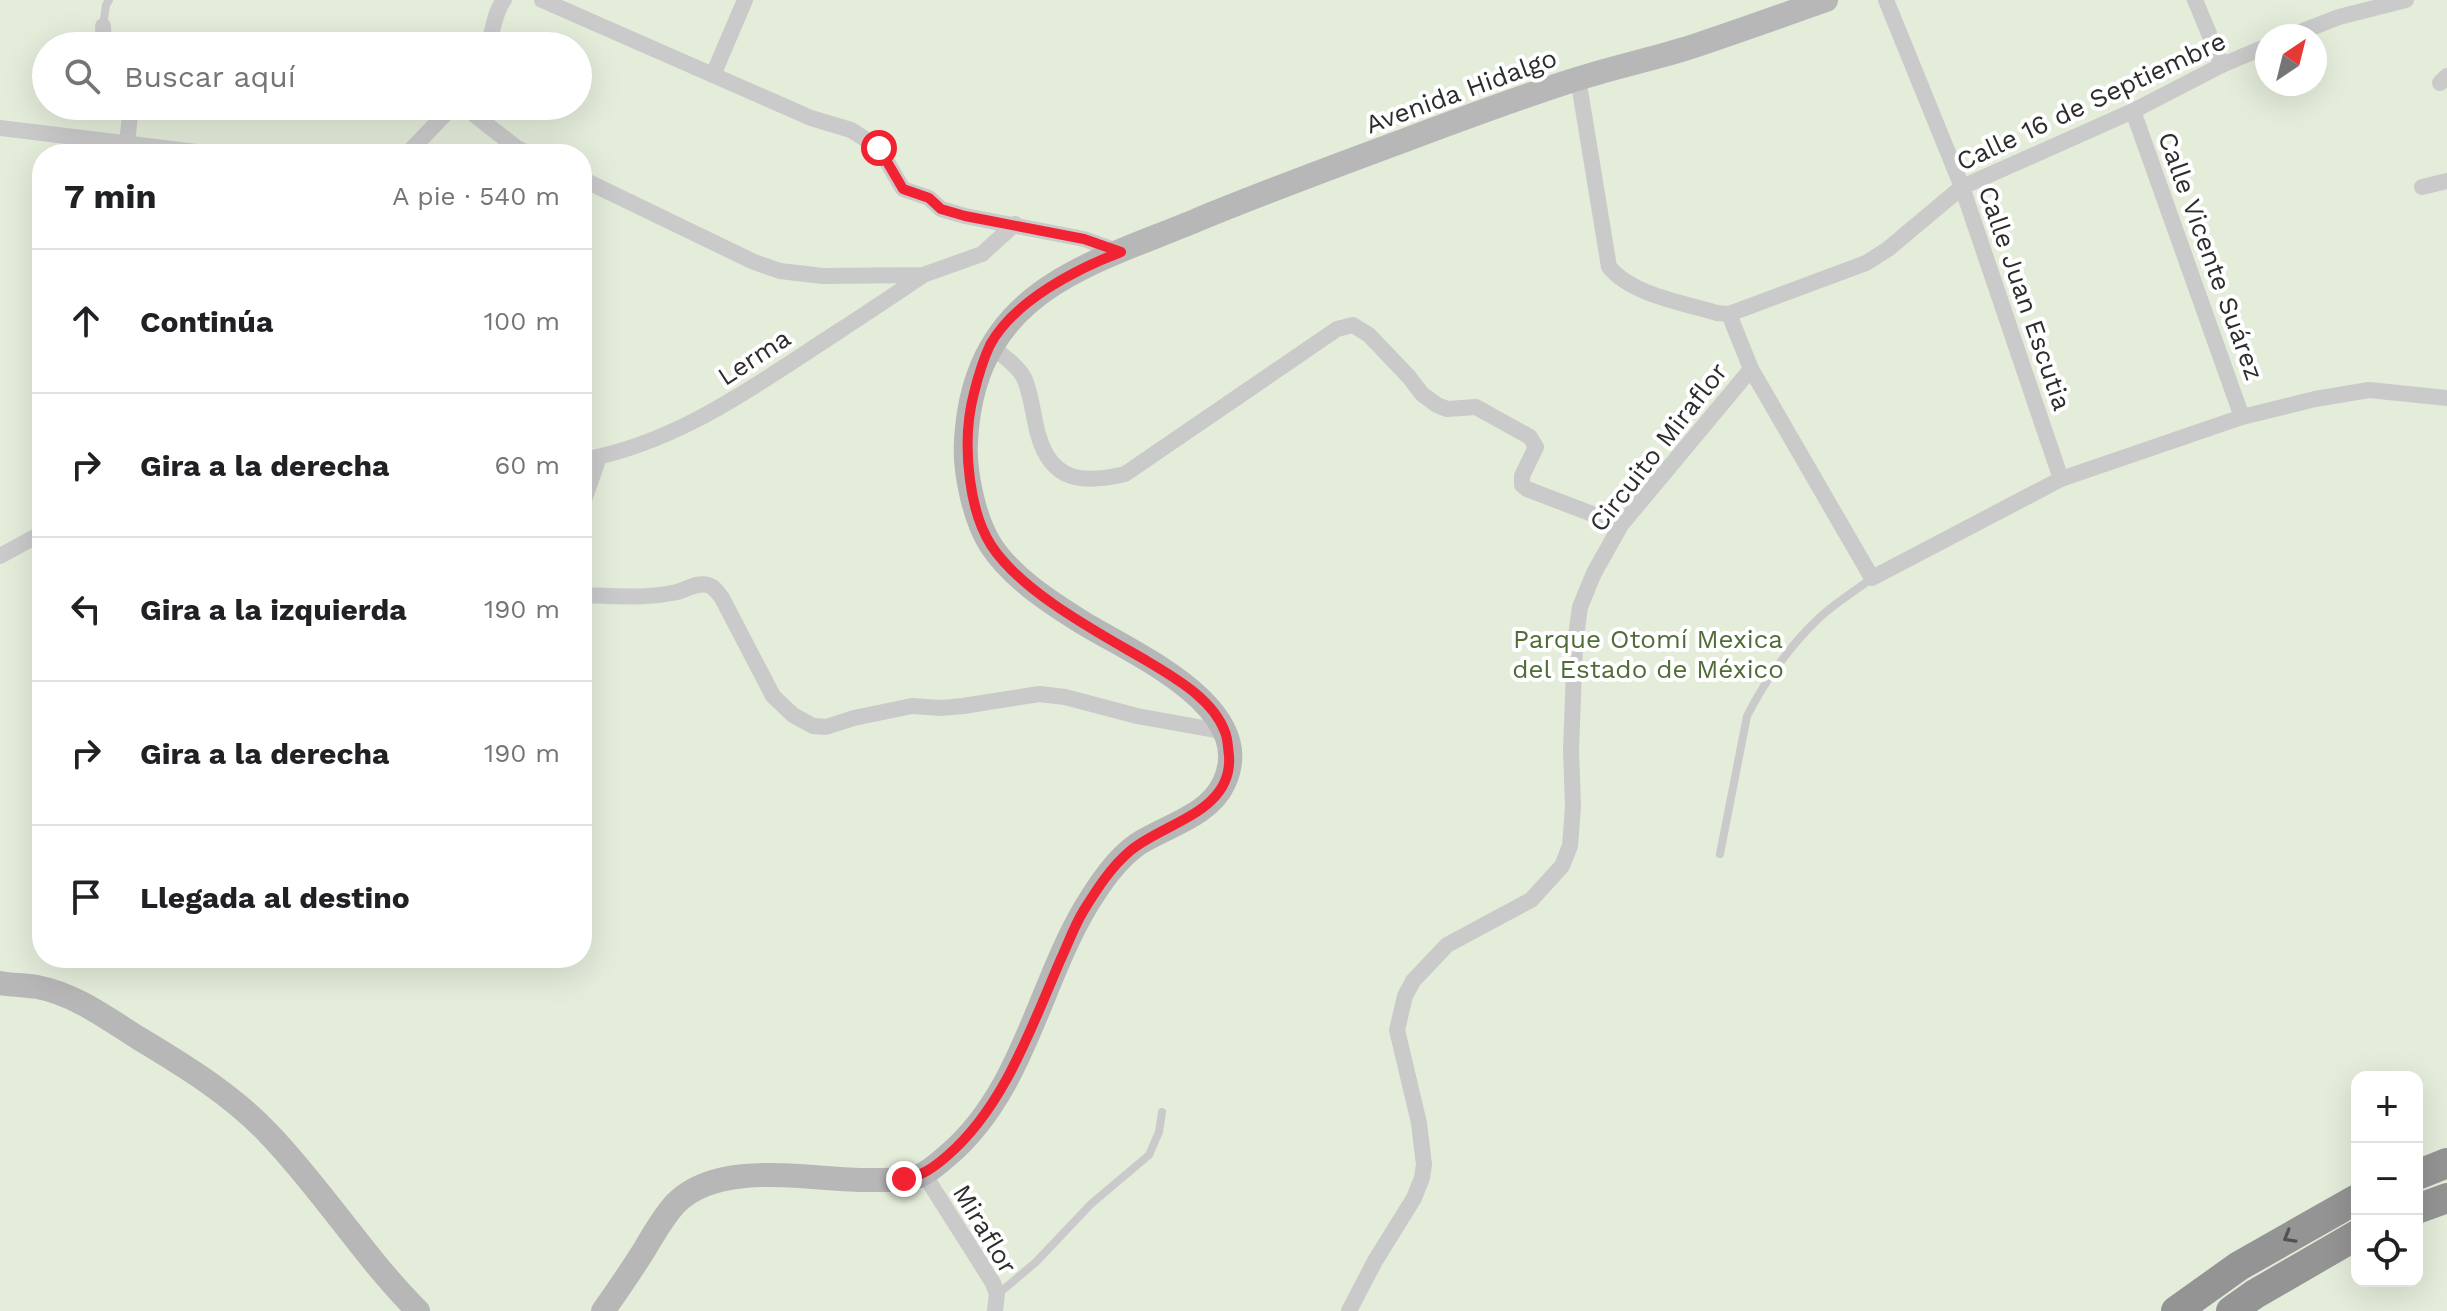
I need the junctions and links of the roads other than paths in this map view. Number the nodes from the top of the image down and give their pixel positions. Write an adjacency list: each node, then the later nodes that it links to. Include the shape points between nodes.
1 (109, 0): 10 (lane)
2 (504, 0): 12 (street)
3 (542, 0): 15 (street)
4 (745, 0): 15 (street)
5 (1826, 0): 16 (main road, Avenida Hidalgo, via 1687,48)
6 (1886, 0): 28 (street, Calle Juan Escutia)
7 (2195, 0): 14 (street)
8 (2406, 0): 9 (street)
9 (2321, 24)
10 (103, 26): 11 (street)
11 (103, 32)
12 (493, 32)
13 (2255, 51): 14 (street, Calle 16 de Septiembre)
14 (2222, 65): 17 (street, Calle 16 de Septiembre)
15 (713, 75): 30 (street, via 851,130 879,148 903,189 929,198 941,209)
16 (1578, 78): 31 (main road, Avenida Hidalgo, via 1269,190); 33 (street, via 1609,267 1640,290)
17 (2133, 111): 28 (street, Calle 16 de Septiembre); 37 (street, Calle Vicente Suárez)
18 (129, 120): 22 (street)
19 (440, 120): 24 (street)
20 (480, 120): 25 (street)
21 (0, 128): 22 (street)
22 (127, 143): 23 (street)
23 (135, 144)
24 (417, 144)
25 (510, 144)
26 (2447, 181): 29 (street)
27 (592, 184): 32 (street, via 780,271)
28 (1962, 187): 33 (street, Calle 16 de Septiembre, via 1866,263); 41 (street, Calle Juan Escutia)
29 (2422, 187)
30 (1015, 224): 31 (street); 32 (street, via 982,254)
31 (1121, 252): 34 (main road, Avenida Hidalgo, via 1049,287)
32 (923, 275): 38 (street, Lerma, via 734,400 675,431)
33 (1729, 314): 35 (street)
34 (990, 346): 42 (street, via 1024,377 1049,461 1077,479 1107,478 1125,474 1337,329 1353,325 1437,405 1476,407 1530,437 1536,447 1522,476 1527,489); 47 (main road, via 970,409 965,447 979,520 991,545 1048,600 1172,676 1203,701)
35 (1751, 369): 42 (street, Circuito Miraflor); 45 (street)
36 (2447, 398): 37 (street, via 2369,390)
37 (2242, 417): 41 (street)
38 (599, 457): 39 (street, Lerma); 40 (street)
39 (592, 458)
40 (592, 477)
41 (2061, 479): 45 (street)
42 (1621, 525): 61 (street, Circuito Miraflor, via 1580,607 1570,846 1562,866 1531,900 1447,945 1405,996 1397,1030 1419,1123 1422,1178)
43 (32, 538): 44 (street)
44 (0, 556)
45 (1872, 578): 48 (lane, via 1818,619 1757,696 1747,716)
46 (592, 595): 47 (street, via 662,595 695,585 715,589 773,696 813,726 912,706 963,706 1039,694)
47 (1226, 732): 53 (main road, via 1229,762 1216,796 1140,843 1099,885 993,1103 961,1144)
48 (1720, 854)
49 (0, 983): 59 (main road, via 72,998 216,1088 266,1131)
50 (1162, 1112): 58 (lane, via 1149,1155 1091,1204)
51 (2447, 1163): 52 (highway)
52 (2423, 1173)
53 (924, 1174): 58 (street, Miraflor, via 993,1283); 60 (main road, via 845,1180 745,1175 709,1182 667,1214)
54 (2447, 1198): 56 (highway)
55 (2351, 1202): 62 (highway, one-way to 62, via 2239,1266)
56 (2423, 1207)
57 (2351, 1238): 63 (highway)
58 (996, 1302)
59 (418, 1311)
60 (603, 1311)
61 (1349, 1311)
62 (2176, 1311)
63 (2231, 1311)

